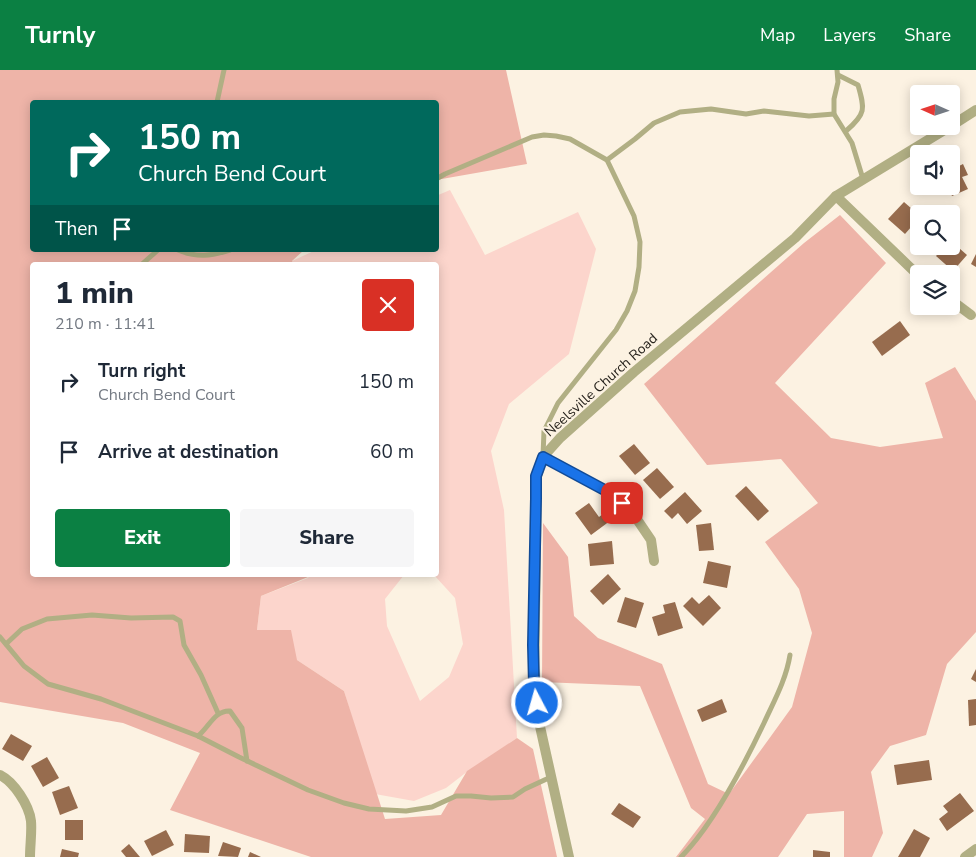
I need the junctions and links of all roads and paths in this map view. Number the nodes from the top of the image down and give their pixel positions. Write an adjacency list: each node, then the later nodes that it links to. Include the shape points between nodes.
1 (224, 70): 3 (lane)
2 (837, 72): 5 (lane); 7 (lane, via 858,85 864,105 858,121)
3 (217, 100)
4 (976, 110): 6 (street, Neelsville Church Road)
5 (834, 114): 7 (lane); 9 (lane, via 809,116 764,110 746,114 711,109 680,112 654,123)
6 (960, 120)
7 (846, 131): 11 (lane)
8 (936, 135): 11 (street, Neelsville Church Road)
9 (607, 160): 10 (lane, via 570,139 544,135 504,148); 20 (lane, via 634,216 640,242 635,291 616,330 558,404 544,431)
10 (439, 178)
11 (863, 180): 12 (street, Neelsville Church Road)
12 (836, 196): 17 (street); 20 (street, Neelsville Church Road, via 794,238 634,372)
13 (156, 252): 16 (lane)
14 (183, 252): 15 (lane, via 211,256)
15 (224, 252)
16 (144, 262)
17 (910, 267)
18 (960, 307): 19 (street)
19 (971, 315)
20 (543, 457): 21 (street, via 612,494 632,512 651,540); 29 (street, Neelsville Church Road, via 536,476 534,684)
21 (654, 561)
22 (0, 637): 23 (lane)
23 (6, 644): 25 (lane, via 22,630 46,619 92,615 173,617 180,621 184,645); 26 (lane, via 24,666 48,684 100,699)
24 (790, 655): 33 (lane, via 782,686 748,756 698,837)
25 (218, 713): 26 (lane); 27 (lane, via 230,711 242,728)
26 (198, 736): 27 (lane)
27 (247, 762): 29 (lane, via 344,803 369,809 406,811 432,807 456,796 513,797)
28 (0, 776): 31 (street, via 6,778 22,798 31,819)
29 (551, 776): 32 (street, Neelsville Church Road)
30 (976, 849): 34 (street)
31 (30, 857)
32 (569, 857)
33 (681, 857)
34 (965, 857)

